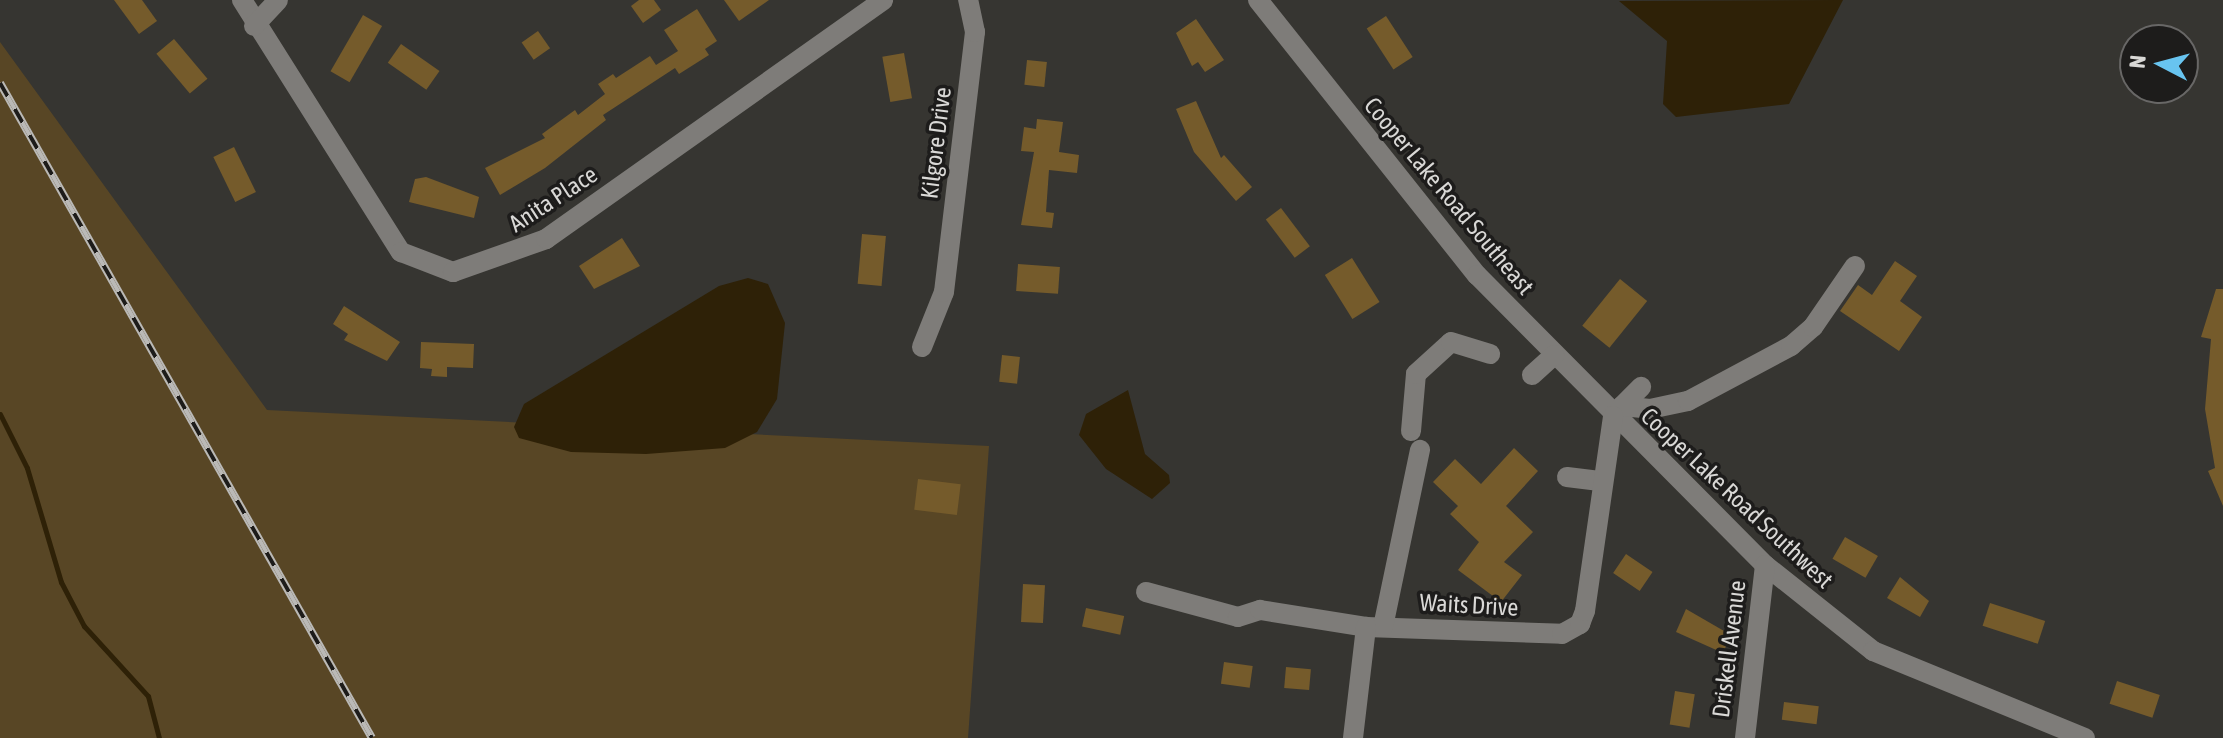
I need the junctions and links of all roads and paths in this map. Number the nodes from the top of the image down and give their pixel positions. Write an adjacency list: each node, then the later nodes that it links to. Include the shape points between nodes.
1 (242, 0): 6 (street, Anita Place)
2 (278, 0): 6 (street)
3 (883, 0): 6 (street, Anita Place, via 546,239 453,272 401,252)
4 (968, 0): 8 (street, Kilgore Drive, via 975,32 944,292)
5 (1258, 0): 10 (street, Cooper Lake Road Southeast, via 1387,168)
6 (254, 26)
7 (1855, 266): 13 (street, via 1813,327 1791,346 1688,401)
8 (922, 347)
9 (1490, 354): 18 (street, via 1451,342 1416,374 1416,441)
10 (1554, 355): 11 (street); 13 (street, Cooper Lake Road Southeast)
11 (1532, 375)
12 (1641, 387): 13 (street)
13 (1617, 411): 15 (street, Waits Drive); 16 (street, Cooper Lake Road Southwest)
14 (1567, 477): 15 (street)
15 (1602, 481): 18 (street, Waits Drive, via 1588,598 1572,630 1549,636)
16 (1765, 565): 19 (street, Cooper Lake Road Southwest, via 1873,651); 21 (street, Driskell Avenue)
17 (1146, 592): 18 (street, Waits Drive, via 1238,617 1260,610)
18 (1374, 627): 20 (street)
19 (2062, 734): 22 (street, Cooper Lake Road Southwest)
20 (1353, 738)
21 (1745, 738)
22 (2085, 738)

